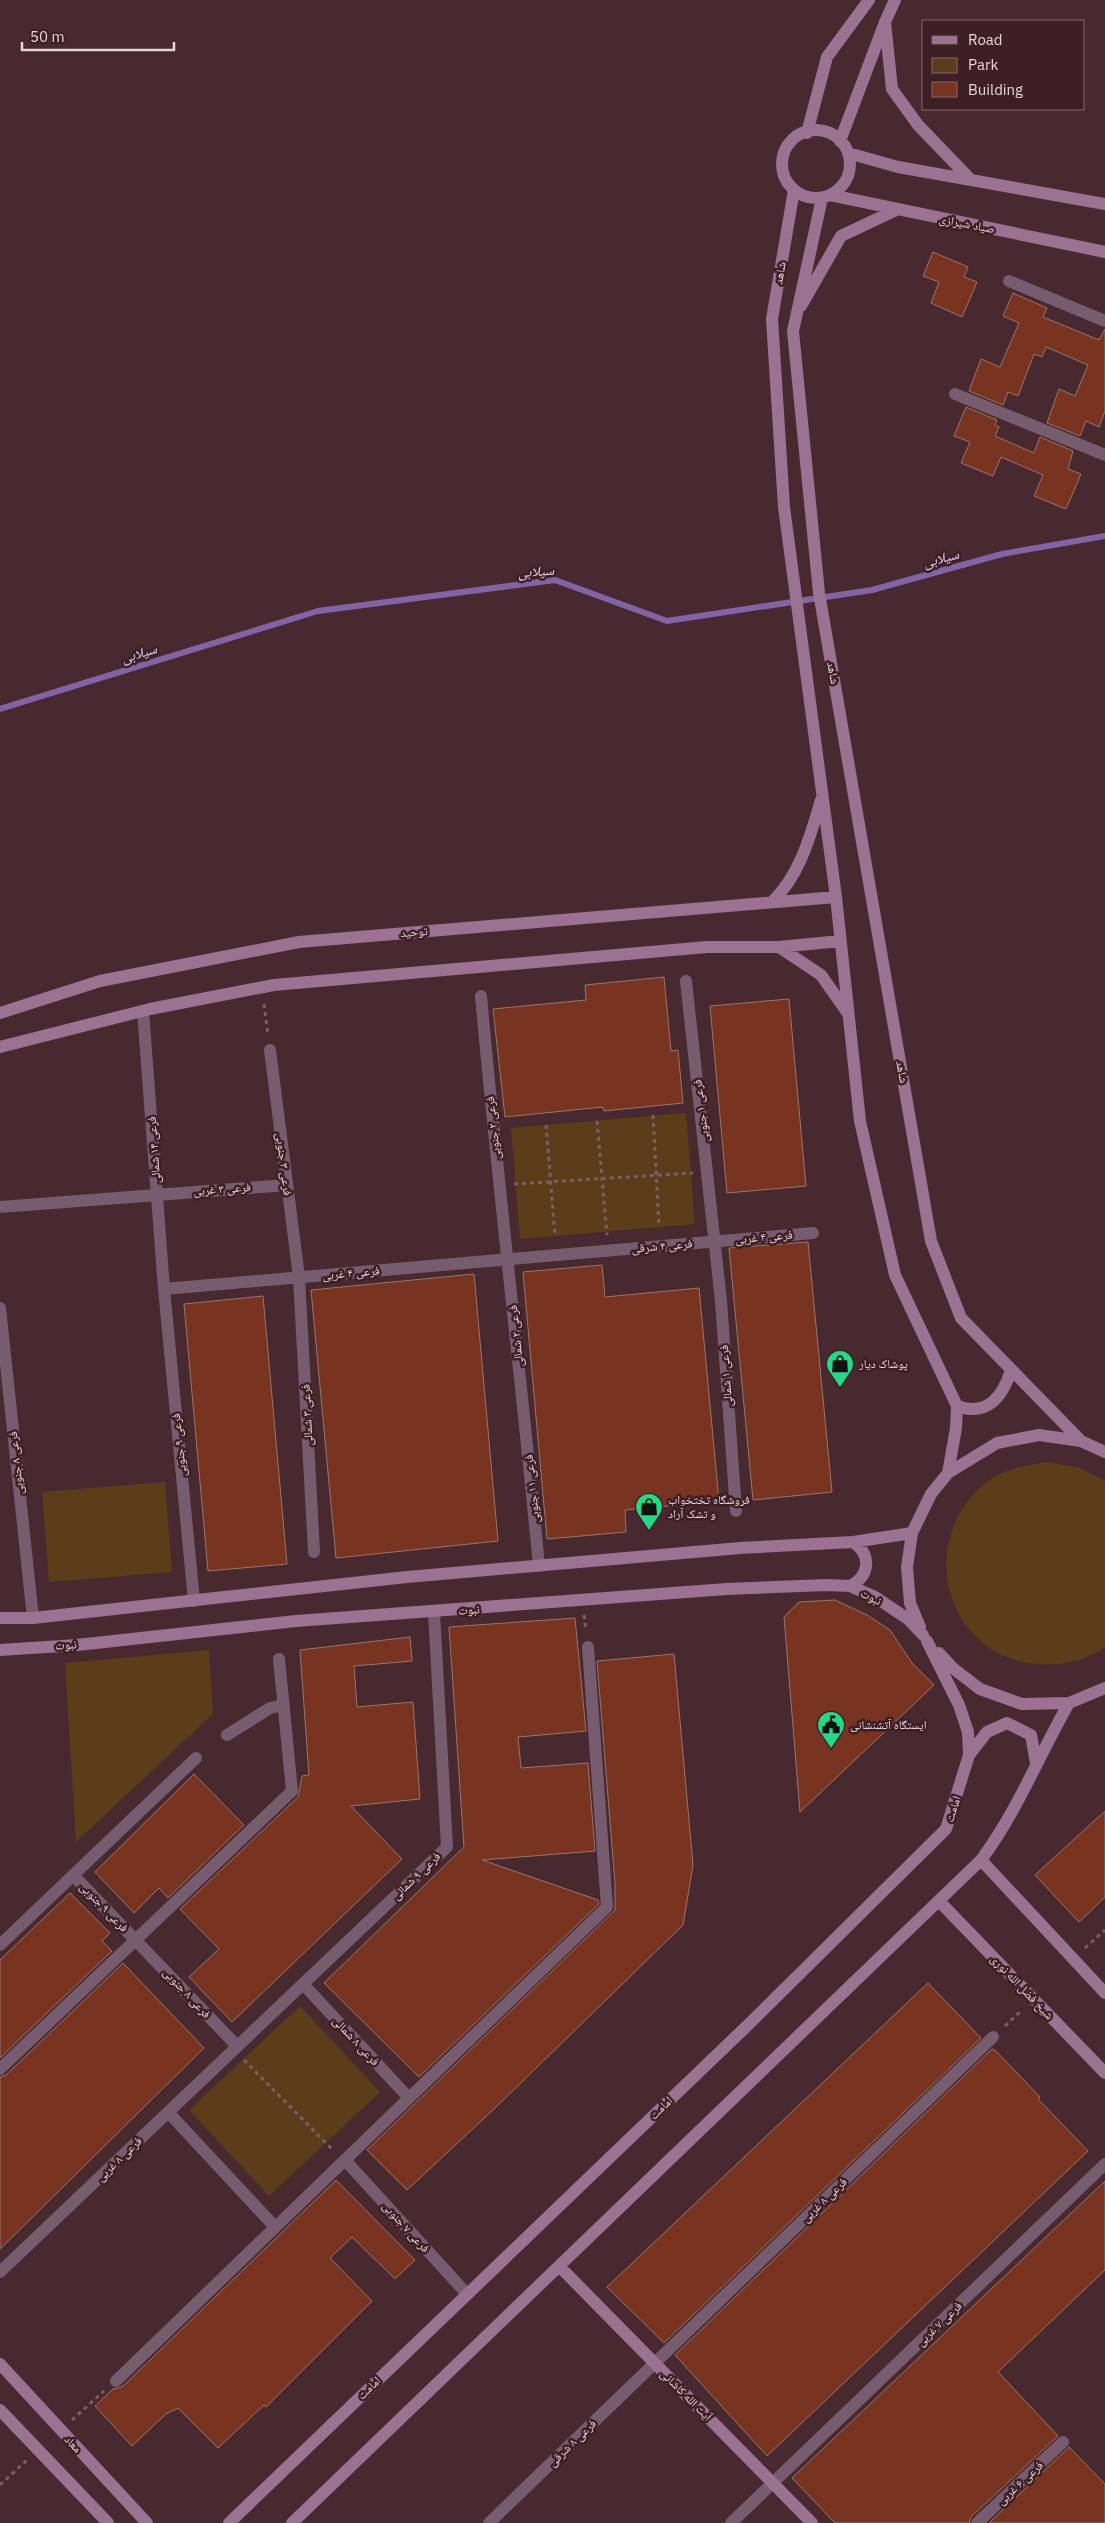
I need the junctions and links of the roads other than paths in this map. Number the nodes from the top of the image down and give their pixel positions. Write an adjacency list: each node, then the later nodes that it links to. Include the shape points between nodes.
1 (869, 0): 4 (main road, via 827,57)
2 (895, 0): 3 (main road)
3 (884, 22): 5 (main road); 7 (main road, via 892,89 918,125)
4 (807, 132): 5 (main road, via 824,131); 8 (main road, via 793,140 783,160 783,171)
5 (840, 141): 6 (main road)
6 (848, 153): 7 (main road, via 898,167); 9 (main road, via 849,175 843,185)
7 (970, 178): 10 (main road)
8 (794, 190): 9 (main road, via 803,196); 18 (main road, شاهد, via 772,320 784,507)
9 (826, 196): 11 (main road, صیاد شیرازی); 14 (main road, شاهد)
10 (1105, 204)
11 (896, 210): 12 (main road, صیاد شیرازی); 14 (main road, via 841,236)
12 (1105, 252)
13 (1009, 281): 15 (street)
14 (795, 317): 39 (main road, شاهد, via 793,331 819,593 931,1241 961,1318)
15 (1105, 321)
16 (955, 394): 17 (street)
17 (1105, 455)
18 (822, 796): 19 (main road); 20 (main road, via 810,837 794,874)
19 (836, 897): 20 (main road, توحید); 21 (main road)
20 (772, 902): 26 (main road, توحید, via 299,942 100,981)
21 (840, 941): 22 (main road); 27 (main road)
22 (779, 947): 25 (main road, via 707,947 262,988); 27 (main road, via 821,975)
23 (686, 980): 34 (street, فرعی ۱ جنوبی)
24 (481, 996): 35 (street, فرعی ۲ جنوبی)
25 (144, 1011): 28 (main road); 31 (street, فرعی ۱۴ شمالی)
26 (0, 1013)
27 (848, 1014): 40 (main road, via 860,1121 895,1275)
28 (0, 1047)
29 (270, 1050): 30 (street, فرعی ۳ جنوبی)
30 (287, 1185): 31 (street, فرعی ۳ غربی); 36 (street, فرعی ۳ جنوبی)
31 (157, 1194): 32 (street, فرعی ۳ غربی); 37 (street, فرعی ۱۴ شمالی)
32 (0, 1207)
33 (813, 1233): 34 (street, فرعی ۴ غربی)
34 (715, 1241): 35 (street, فرعی ۴ شرقی); 46 (street, فرعی ۱ شمالی)
35 (509, 1259): 36 (street, فرعی ۴ غربی); 42 (street, فرعی ۲ شمالی)
36 (299, 1277): 37 (street); 49 (street, فرعی ۳ شمالی)
37 (164, 1289): 52 (street, فرعی ۹ جنوبی)
38 (0, 1308): 41 (street, فرعی ۸ جنوبی)
39 (1011, 1370): 40 (main road, via 1004,1391 991,1404 971,1411); 43 (main road, شاهد)
40 (958, 1406): 45 (main road)
41 (5, 1412): 55 (street, فرعی ۸ جنوبی)
42 (524, 1412): 50 (street, فرعی ۱۱ جنوبی)
43 (1081, 1441): 44 (main road); 45 (main road, via 1039,1435 997,1443)
44 (1105, 1452)
45 (948, 1473): 47 (main road, via 931,1494)
46 (736, 1511)
47 (912, 1533): 48 (main road); 56 (main road, via 907,1568 910,1602)
48 (853, 1542): 50 (main road, via 740,1548); 51 (main road, via 861,1547 867,1565 865,1574)
49 (314, 1552)
50 (539, 1566): 52 (main road)
51 (850, 1586): 53 (main road, نبوت, via 727,1589); 56 (main road, نبوت, via 908,1619)
52 (194, 1600): 55 (main road)
53 (434, 1612): 58 (main road, نبوت, via 296,1621); 72 (street, فرعی ۹ شمالی, via 446,1847)
54 (0, 1618): 55 (main road)
55 (32, 1618)
56 (925, 1638): 61 (main road, نبوت, via 954,1669 980,1689 1022,1704); 64 (main road, امامت, via 960,1705 968,1732)
57 (588, 1647): 78 (street, via 607,1907)
58 (0, 1650)
59 (279, 1659): 62 (street)
60 (1105, 1688): 61 (main road)
61 (1069, 1703): 66 (main road)
62 (284, 1705): 63 (street, via 270,1708); 70 (street, via 292,1790)
63 (227, 1734)
64 (969, 1755): 66 (main road, via 987,1732 1007,1723 1031,1735); 85 (main road, امامت, via 946,1829)
65 (196, 1758): 68 (street)
66 (1036, 1763): 67 (main road, via 1002,1832)
67 (981, 1860): 69 (main road); 73 (main road)
68 (73, 1875): 70 (street, فرعی ۹ جنوبی); 71 (street)
69 (939, 1901): 77 (main road, شیخ فضل الله نوری); 83 (main road)
70 (136, 1939): 75 (street, فرعی ۸ جنوبی); 76 (street)
71 (0, 1945)
72 (303, 1984): 75 (street, فرعی ۹ شمالی); 78 (street, فرعی ۸ شمالی)
73 (1105, 1992)
74 (993, 2037): 87 (street, فرعی ۸ غربی)
75 (237, 2046): 79 (street, فرعی ۸ غربی)
76 (0, 2069)
77 (1105, 2073)
78 (409, 2098): 80 (street)
79 (168, 2112): 82 (street); 84 (street, فرعی ۸ غربی)
80 (345, 2160): 82 (street); 85 (street, فرعی ۷ جنوبی)
81 (1105, 2164): 91 (street, فرعی ۷ غربی)
82 (275, 2227): 88 (street)
83 (560, 2266): 87 (main road, آیت الله کاشانی); 95 (main road)
84 (0, 2272)
85 (467, 2294): 94 (main road, امامت)
86 (0, 2364): 93 (main road, معاد)
87 (655, 2364): 91 (main road, آیت الله کاشانی); 96 (street, فرعی ۸ شرقی)
88 (116, 2381)
89 (0, 2410): 92 (main road)
90 (1063, 2442): 99 (street, فرعی ۶ غربی)
91 (773, 2483): 97 (street, فرعی ۷ غربی); 98 (main road, آیت الله کاشانی)
92 (108, 2523)
93 (147, 2523)
94 (229, 2523)
95 (292, 2523)
96 (488, 2523)
97 (731, 2523)
98 (812, 2523)
99 (977, 2523)

